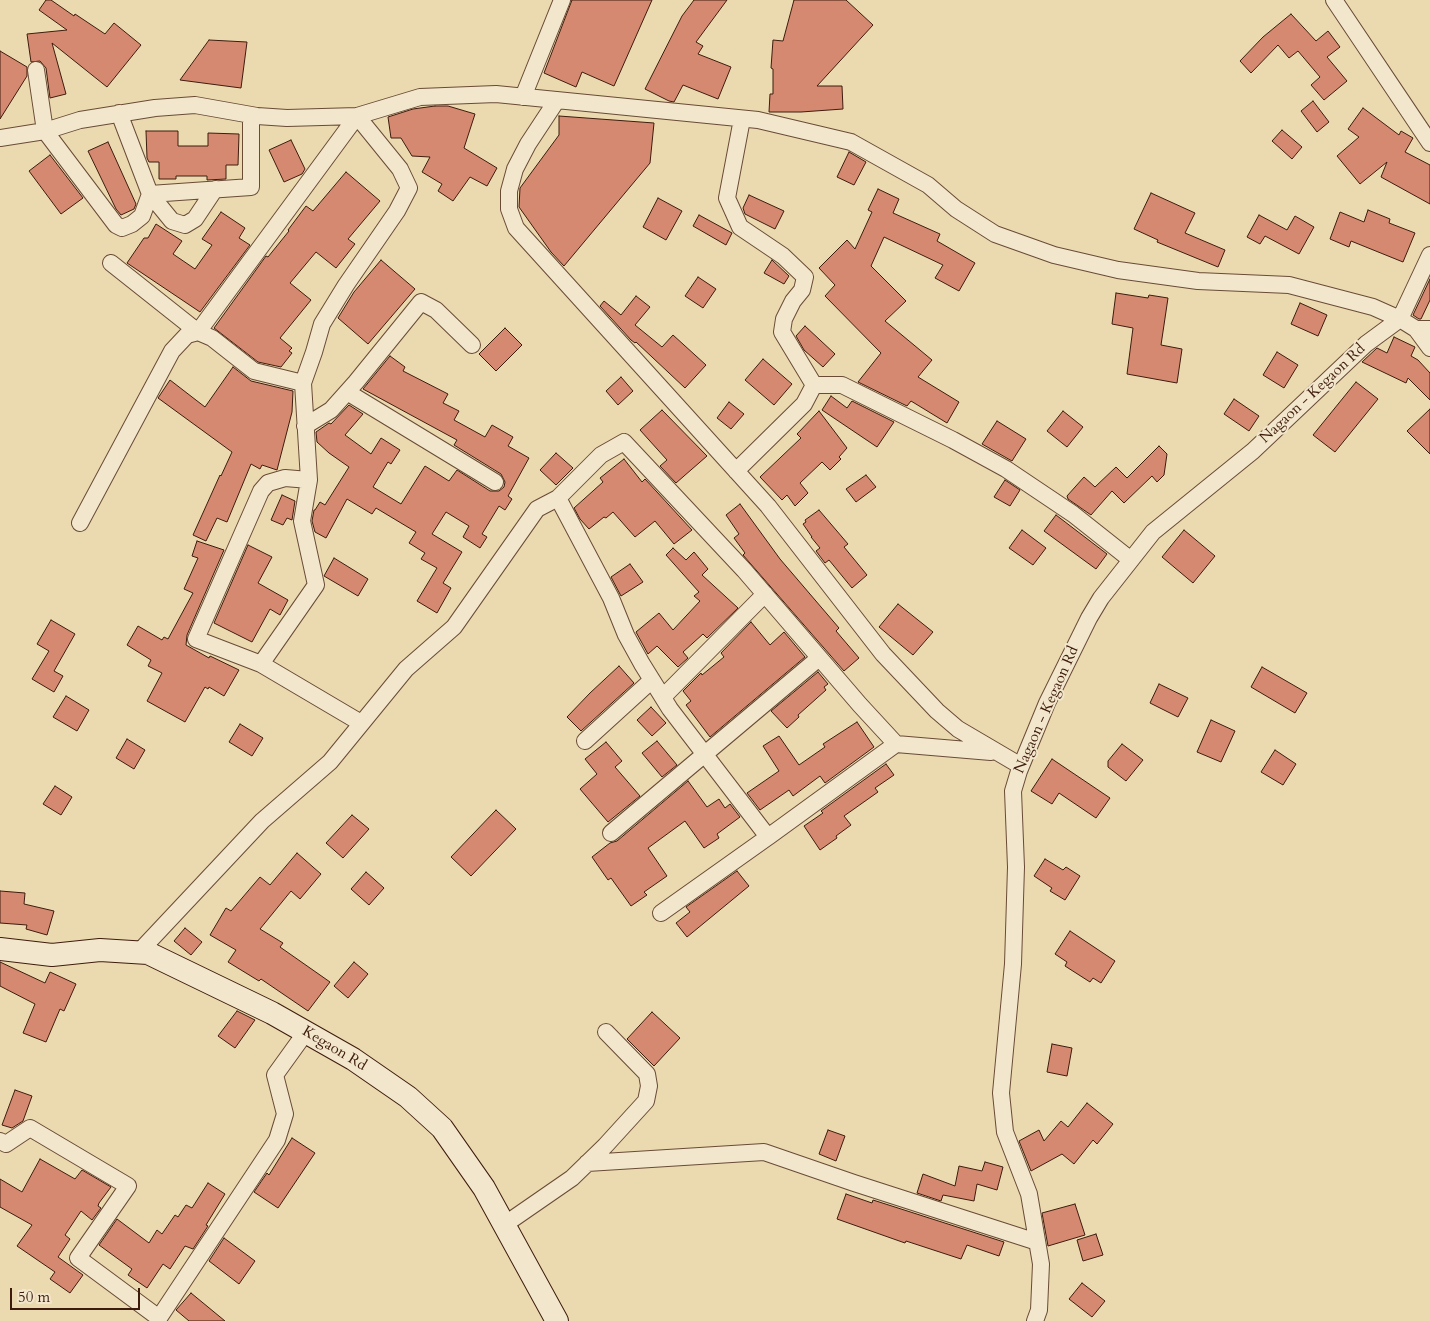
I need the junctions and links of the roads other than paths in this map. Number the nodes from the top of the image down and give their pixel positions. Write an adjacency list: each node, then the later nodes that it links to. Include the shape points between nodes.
1 (562, 0): 4 (street)
2 (1334, 0): 12 (street)
3 (36, 70): 10 (street)
4 (523, 97): 5 (street); 8 (street, via 496,94 420,97)
5 (557, 100): 9 (street); 26 (street, via 515,169 509,191 509,209 516,228)
6 (119, 113): 7 (street, via 196,105); 10 (street); 14 (street)
7 (251, 115): 8 (street, via 287,118); 13 (street, via 251,187)
8 (357, 116): 19 (street); 22 (street, via 400,169 409,188 322,324)
9 (742, 119): 17 (street, via 851,142 928,185 956,209 995,234 1054,255 1118,270 1189,280 1289,286 1373,307); 23 (street, via 727,198 740,227 783,256 804,277 802,290 784,319 782,332)
10 (45, 131): 11 (street); 14 (street, via 116,225 122,228 142,216)
11 (3, 133)
12 (1430, 143)
13 (215, 190): 14 (street); 14 (street, via 195,218 185,225 172,221)
14 (150, 194)
15 (1430, 255): 17 (street)
16 (111, 263): 19 (street)
17 (1400, 318): 18 (street); 31 (street, Nagaon - Kegaon Rd, via 1366,344 1253,451 1153,532)
18 (1423, 329): 21 (street)
19 (198, 332): 22 (street, via 212,338 254,371); 30 (street, via 187,335 172,352)
20 (472, 345): 24 (street, via 436,310 421,302)
21 (1430, 348)
22 (303, 383): 25 (street)
23 (814, 385): 26 (street, via 804,404); 31 (street, via 842,385 1006,469 1073,514)
24 (347, 392): 25 (street, via 331,410); 28 (street)
25 (305, 426): 27 (street)
26 (736, 471): 40 (street, via 768,506 883,654 937,711 958,729)
27 (309, 480): 34 (street, via 302,521 316,585); 34 (street, via 284,478 268,483 261,491 196,639)
28 (495, 482)
29 (558, 498): 32 (street, via 601,454 624,442); 35 (street); 37 (street, via 537,509 454,627 406,669)
30 (80, 523)
31 (1131, 560): 42 (street, Nagaon - Kegaon Rd, via 1089,618 1047,703)
32 (765, 594): 33 (street); 36 (street)
33 (819, 658): 39 (street); 41 (street)
34 (261, 664): 37 (street)
35 (652, 680): 36 (street); 38 (street)
36 (663, 697): 41 (street)
37 (361, 723): 47 (street, via 330,762 262,821)
38 (585, 741)
39 (896, 744): 40 (street); 44 (street)
40 (996, 752): 42 (street)
41 (705, 754): 43 (street); 44 (street)
42 (1021, 766): 53 (street, Nagaon - Kegaon Rd, via 1013,791 1016,867 1013,964 1001,1093 1005,1132 1029,1194)
43 (611, 833)
44 (768, 837): 45 (street)
45 (661, 913)
46 (0, 949): 47 (street, Kegaon Rd, via 52,955 100,950)
47 (139, 952): 48 (street, Kegaon Rd, via 194,974)
48 (306, 1032): 50 (street, via 275,1075 285,1114 277,1140 159,1318 78,1258 128,1186 30,1128); 52 (street, Kegaon Rd, via 408,1097 442,1128 484,1188)
49 (606, 1032): 51 (street, via 647,1074 649,1086 646,1101)
50 (2, 1147)
51 (587, 1164): 52 (street); 53 (street, via 764,1152)
52 (504, 1225): 54 (street, Kegaon Rd)
53 (1037, 1242): 55 (street, Nagaon - Kegaon Rd, via 1039,1310)
54 (556, 1321)
55 (1035, 1321)

